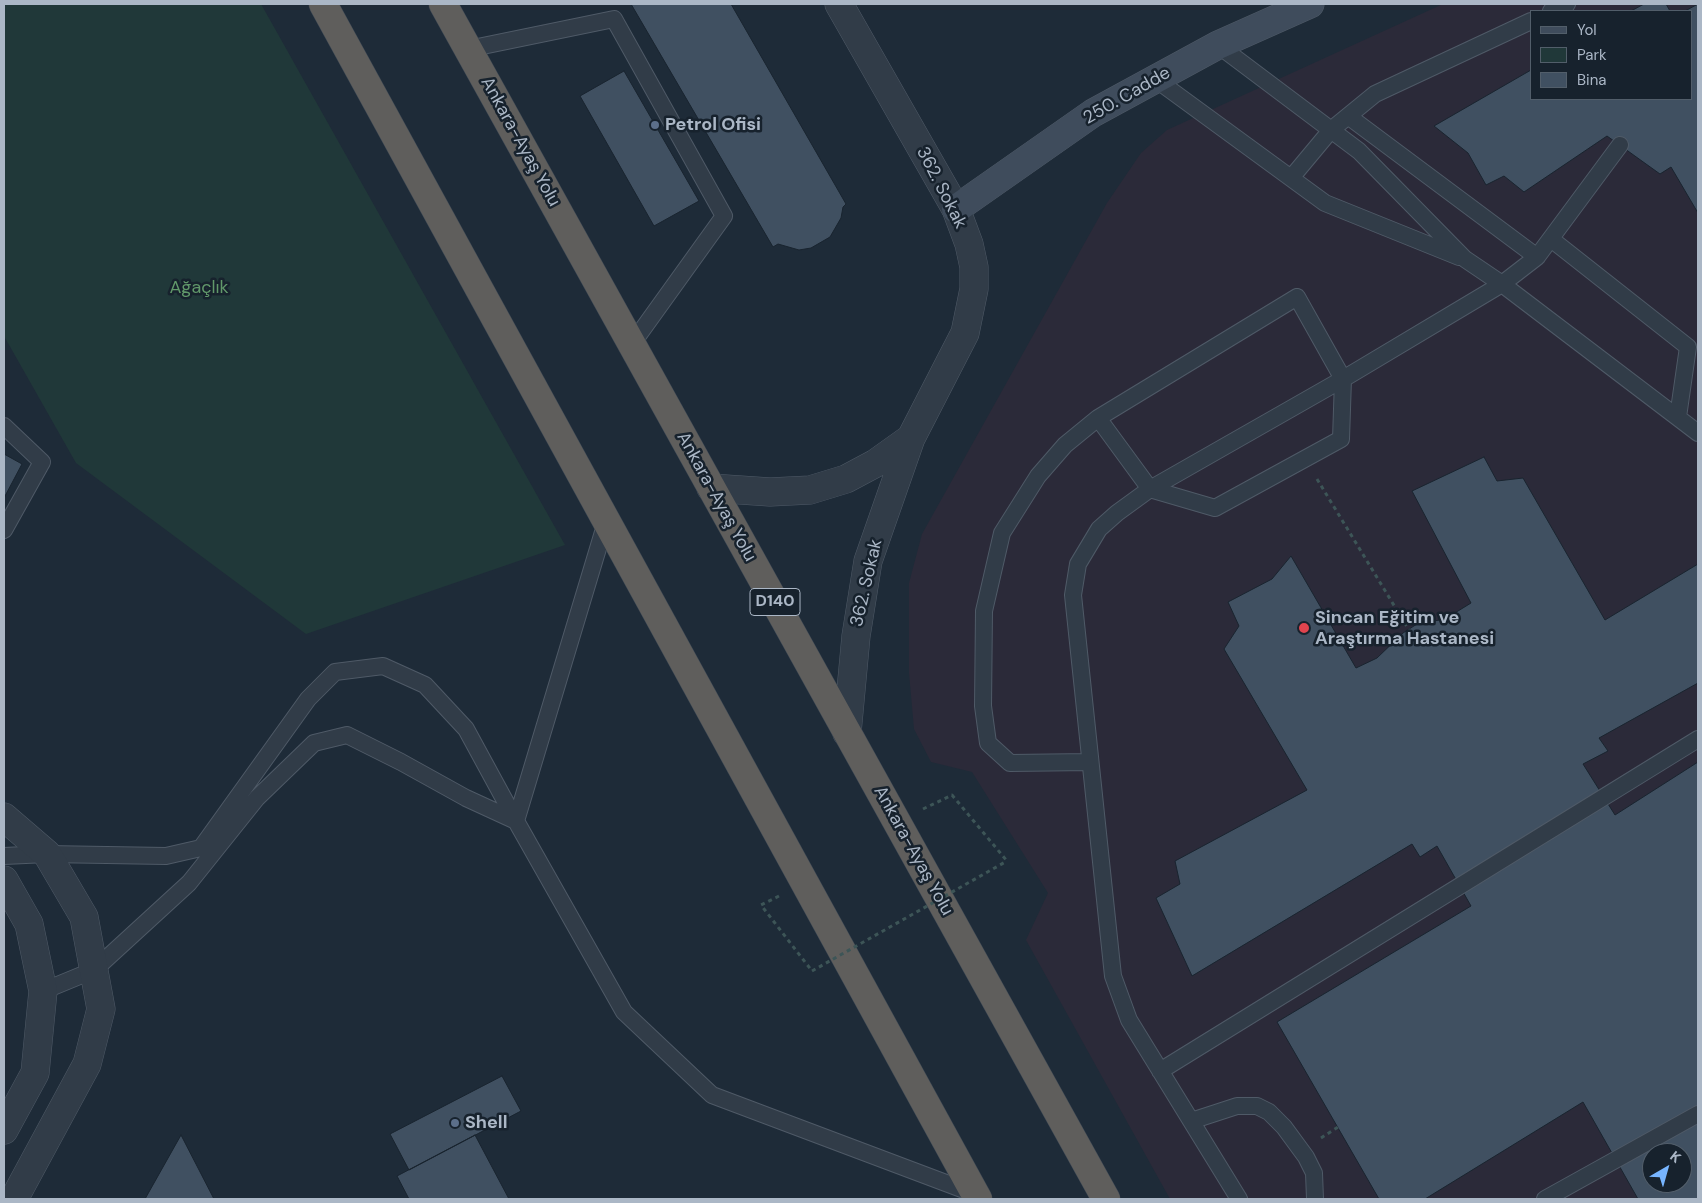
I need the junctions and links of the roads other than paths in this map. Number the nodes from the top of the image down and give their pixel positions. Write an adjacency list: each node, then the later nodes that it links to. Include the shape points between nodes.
1 (323, 4): 29 (highway)
2 (443, 4): 9 (highway, Ankara-Ayaş Yolu / D140)
3 (839, 4): 15 (street, 362. Sokak)
4 (1310, 4): 8 (main road, 250. Cadde)
5 (1567, 4): 6 (lane)
6 (1553, 10)
7 (1530, 20): 11 (lane, via 1401,80 1375,94)
8 (1218, 45): 10 (main road, 250. Cadde); 12 (lane)
9 (468, 49): 20 (highway, Ankara-Ayaş Yolu / D140); 20 (lane, via 614,19 724,216)
10 (1154, 78): 14 (lane); 15 (main road, 250. Cadde, via 1093,114)
11 (1348, 116): 12 (lane); 17 (lane)
12 (1331, 130): 14 (lane); 18 (lane, via 1359,151)
13 (1620, 145): 16 (lane)
14 (1291, 178): 18 (lane, via 1326,203)
15 (956, 209): 26 (street, 362. Sokak, via 974,267 971,310 965,332)
16 (1551, 239): 17 (lane); 23 (lane, via 1688,347)
17 (1537, 257): 19 (lane)
18 (1464, 259): 19 (lane)
19 (1502, 284): 21 (lane); 23 (lane)
20 (632, 344): 27 (highway, Ankara-Ayaş Yolu / D140)
21 (1343, 379): 22 (lane, via 1297,297); 28 (lane); 28 (lane, via 1340,439 1305,459 1215,508)
22 (1098, 418): 28 (lane); 33 (lane, via 1065,445 1038,476 1002,533 984,620 983,706 988,743 1010,763)
23 (1678, 418): 25 (lane)
24 (4, 426): 30 (lane, via 42,462)
25 (1698, 433)
26 (911, 438): 27 (street, 362. Sokak, via 846,479 810,490 770,492); 31 (street, 362. Sokak, via 867,569 856,636)
27 (711, 488): 31 (highway, Ankara-Ayaş Yolu / D140)
28 (1150, 489): 33 (lane, via 1099,529 1078,564 1073,595)
29 (606, 522): 35 (lane); 45 (highway)
30 (4, 530)
31 (847, 733): 47 (highway, Ankara-Ayaş Yolu / D140)
32 (1698, 739): 41 (lane)
33 (1090, 762): 41 (lane, via 1113,976 1129,1020)
34 (4, 817): 36 (street)
35 (516, 821): 36 (lane, via 466,729 425,685 383,666 336,672 308,698 201,848 166,856); 39 (lane, via 347,735 314,744 257,798 189,883); 45 (lane, via 624,1012 712,1095)
36 (47, 854): 37 (lane); 39 (street, via 84,917)
37 (4, 856)
38 (4, 880): 40 (street, via 29,924)
39 (94, 970): 40 (lane); 46 (street, via 101,1009 87,1064)
40 (43, 992): 44 (street, via 35,1073)
41 (1160, 1071): 43 (lane)
42 (1698, 1114): 50 (lane)
43 (1191, 1121): 48 (lane); 49 (lane, via 1237,1106 1257,1106 1269,1112 1306,1157 1314,1173)
44 (4, 1130)
45 (976, 1197)
46 (14, 1199)
47 (1106, 1199)
48 (1238, 1199)
49 (1315, 1199)
50 (1545, 1199)

